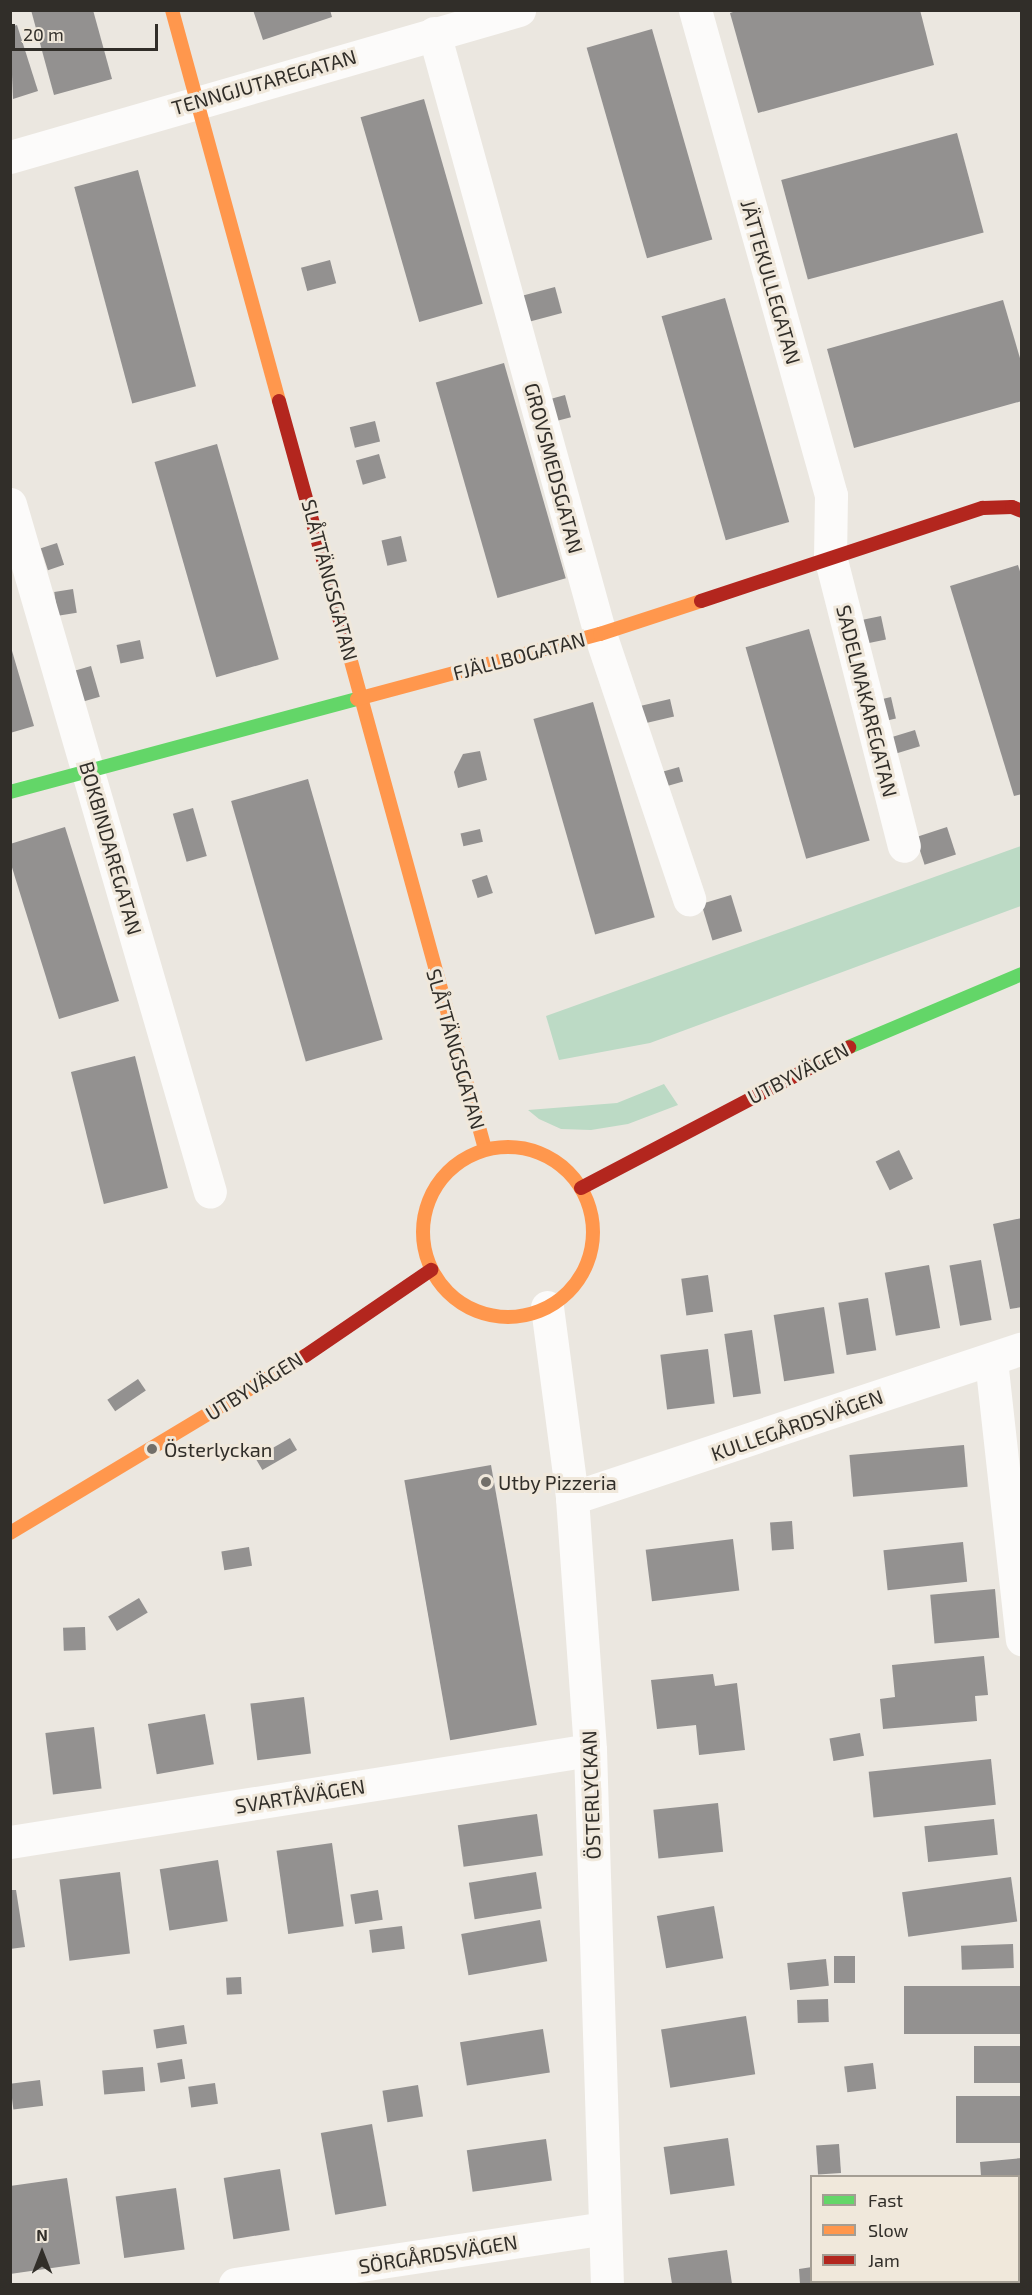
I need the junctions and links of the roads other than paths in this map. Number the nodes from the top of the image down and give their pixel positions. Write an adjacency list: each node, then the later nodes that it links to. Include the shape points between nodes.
1 (172, 10): 5 (street, SLÅTTÄNGSGATAN)
2 (519, 10): 4 (street, TENNGJUTAREGATAN)
3 (695, 10): 9 (street, JÄTTEKULLEGATAN, via 831,495)
4 (434, 33): 5 (street, TENNGJUTAREGATAN); 10 (street, GROVSMEDSGATAN)
5 (197, 100): 6 (street, TENNGJUTAREGATAN); 11 (street, SLÅTTÄNGSGATAN)
6 (10, 157)
7 (10, 504): 12 (street, BOKBINDAREGATAN)
8 (1022, 511): 9 (street, FJÄLLBOGATAN, via 1012,507 983,508)
9 (830, 556): 10 (street, FJÄLLBOGATAN); 14 (street, SADELMAKAREGATAN)
10 (600, 634): 11 (street, FJÄLLBOGATAN); 15 (street, GROVSMEDSGATAN)
11 (363, 700): 12 (street, FJÄLLBOGATAN); 17 (street, SLÅTTÄNGSGATAN)
12 (89, 770): 13 (street, FJÄLLBOGATAN); 19 (street, BOKBINDAREGATAN)
13 (10, 792)
14 (904, 846)
15 (689, 899)
16 (1022, 974): 18 (street, UTBYVÄGEN, via 876,1033)
17 (484, 1149): 18 (street, via 532,1149 560,1164); 20 (street, via 452,1167 430,1197 422,1234)
18 (581, 1188): 21 (street, via 593,1226 592,1246 577,1281)
19 (210, 1192)
20 (431, 1270): 21 (street, via 456,1299 491,1315 529,1314); 25 (street, UTBYVÄGEN, via 285,1370)
21 (547, 1307): 24 (street, ÖSTERLYCKAN)
22 (1022, 1348): 23 (street, KULLEGÅRDSVÄGEN)
23 (991, 1360): 24 (street, KULLEGÅRDSVÄGEN); 26 (street)
24 (572, 1498): 27 (street, ÖSTERLYCKAN)
25 (10, 1533)
26 (1022, 1639)
27 (590, 1750): 28 (street, SVARTÅVÄGEN); 29 (street, ÖSTERLYCKAN)
28 (10, 1842)
29 (605, 2228): 30 (street, SÖRGÅRDSVÄGEN); 31 (street, ÖSTERLYCKAN)
30 (235, 2284)
31 (606, 2284)

